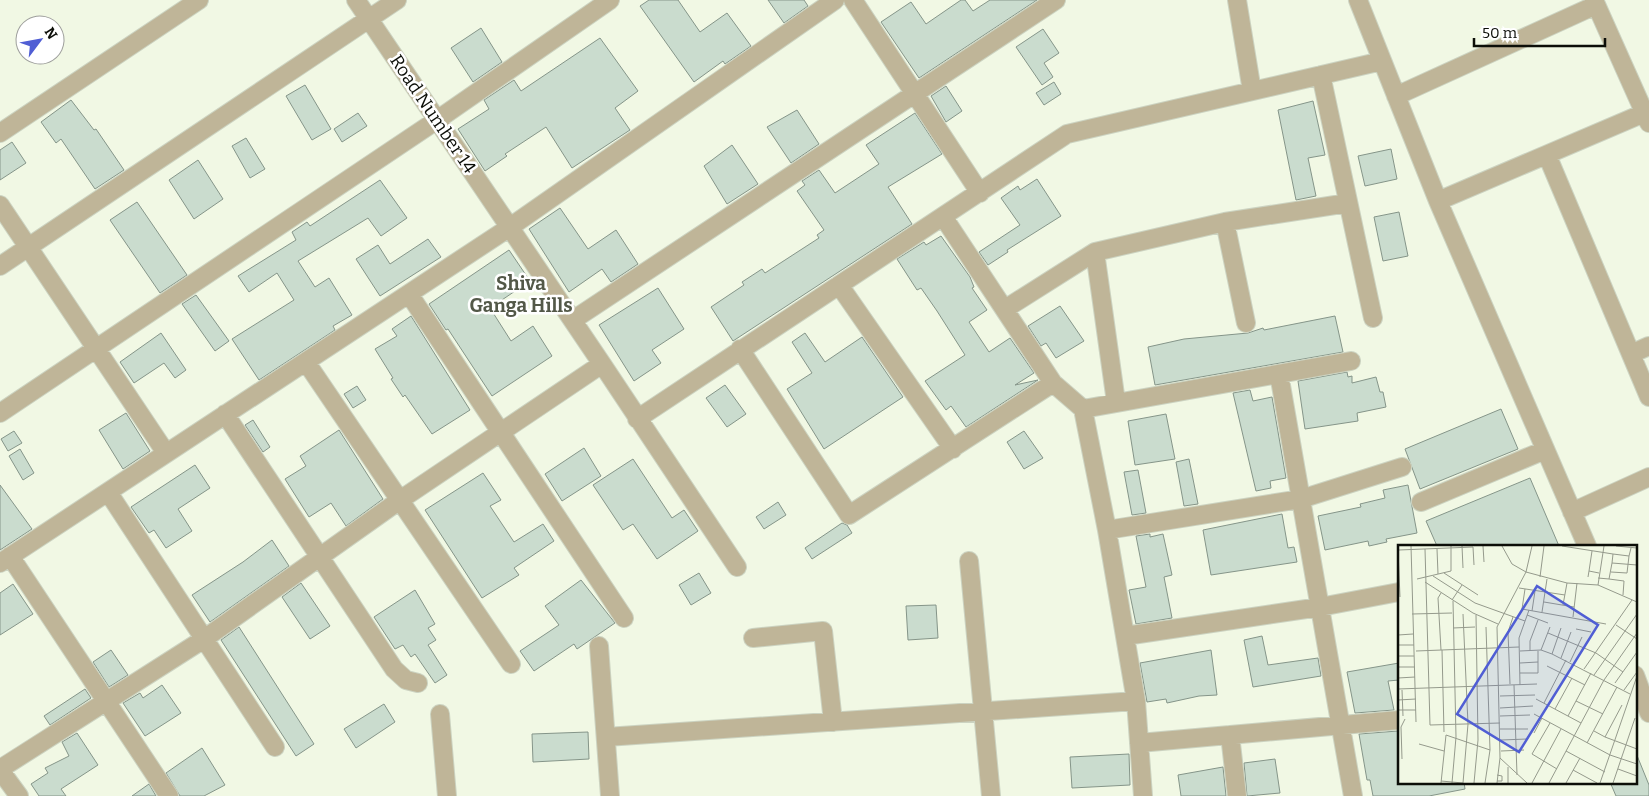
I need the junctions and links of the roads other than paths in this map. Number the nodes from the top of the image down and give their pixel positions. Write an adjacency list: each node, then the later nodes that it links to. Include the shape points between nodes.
1 (199, 0): 19 (street)
2 (356, 0): 11 (street, Road Number 14)
3 (397, 0): 11 (street)
4 (610, 0): 18 (street)
5 (835, 0): 27 (street)
6 (854, 0): 15 (street)
7 (1056, 0): 15 (street)
8 (1237, 0): 14 (street)
9 (1358, 0): 12 (street)
10 (1595, 3): 16 (street); 17 (street)
11 (369, 19): 18 (street, Road Number 14); 28 (street)
12 (1382, 61): 13 (street); 16 (street)
13 (1321, 75): 14 (street); 23 (street)
14 (1252, 91): 21 (street, via 1067,134)
15 (916, 94): 21 (street); 35 (street)
16 (1396, 96): 22 (street)
17 (1648, 116): 20 (street)
18 (437, 120): 27 (street, Road Number 14); 38 (street)
19 (0, 133)
20 (1547, 155): 22 (street); 40 (street)
21 (980, 193): 25 (street)
22 (1438, 201): 54 (street)
23 (1348, 203): 26 (street); 34 (street)
24 (0, 205): 28 (street)
25 (944, 218): 31 (street); 33 (street)
26 (1225, 222): 29 (street); 36 (street)
27 (510, 227): 32 (street); 35 (street, Road Number 14)
28 (29, 246): 30 (street); 38 (street)
29 (1096, 252): 33 (street); 47 (street)
30 (0, 266)
31 (839, 285): 39 (street); 53 (street)
32 (409, 294): 42 (street); 52 (street)
33 (1005, 309): 45 (street)
34 (1373, 318)
35 (573, 320): 43 (street, Road Number 14)
36 (1246, 323)
37 (1649, 346): 40 (street)
38 (96, 348): 49 (street); 55 (street)
39 (740, 349): 51 (street); 53 (street, via 849,515)
40 (1631, 354): 46 (street)
41 (1351, 361): 44 (street)
42 (306, 362): 50 (street); 60 (street)
43 (602, 364): 51 (street, Road Number 14); 52 (street)
44 (1279, 374): 47 (street); 59 (street)
45 (1053, 383): 48 (street); 53 (street)
46 (1649, 397)
47 (1116, 402): 48 (street)
48 (1083, 409): 63 (street)
49 (0, 413)
50 (225, 414): 55 (street); 65 (street)
51 (637, 419): 68 (street, Road Number 14)
52 (501, 433): 60 (street); 71 (street)
53 (953, 449)
54 (1545, 450): 61 (street); 62 (street)
55 (166, 453): 58 (street)
56 (1402, 467): 59 (street)
57 (1649, 477): 62 (street)
58 (108, 492): 66 (street); 74 (street)
59 (1301, 499): 63 (street); 70 (street)
60 (400, 500): 65 (street); 76 (street)
61 (1421, 502)
62 (1572, 512): 64 (street)
63 (1107, 530): 72 (street)
64 (1587, 545)
65 (320, 557): 74 (street); 78 (street, via 394,670 406,680)
66 (5, 559): 79 (street)
67 (969, 561): 81 (street)
68 (736, 568)
69 (1398, 592): 70 (street)
70 (1320, 607): 72 (street); 86 (street)
71 (624, 618)
72 (1125, 636): 80 (street)
73 (753, 638): 85 (street, via 822,631)
74 (204, 639): 79 (street); 90 (street)
75 (599, 646): 88 (street)
76 (511, 664)
77 (1636, 678): 82 (street)
78 (418, 683)
79 (106, 700): 91 (street); 93 (street)
80 (1136, 701): 81 (street); 89 (street)
81 (984, 711): 85 (street); 96 (street)
82 (1649, 713)
83 (440, 714): 94 (street)
84 (1398, 720): 86 (street)
85 (833, 722): 88 (street)
86 (1340, 727): 87 (street); 99 (street)
87 (1230, 735): 89 (street); 98 (street)
88 (606, 737): 95 (street)
89 (1139, 743): 97 (street)
90 (275, 747)
91 (0, 770): 92 (street)
92 (19, 796)
93 (169, 796)
94 (447, 796)
95 (610, 796)
96 (991, 796)
97 (1143, 796)
98 (1237, 796)
99 (1353, 796)

